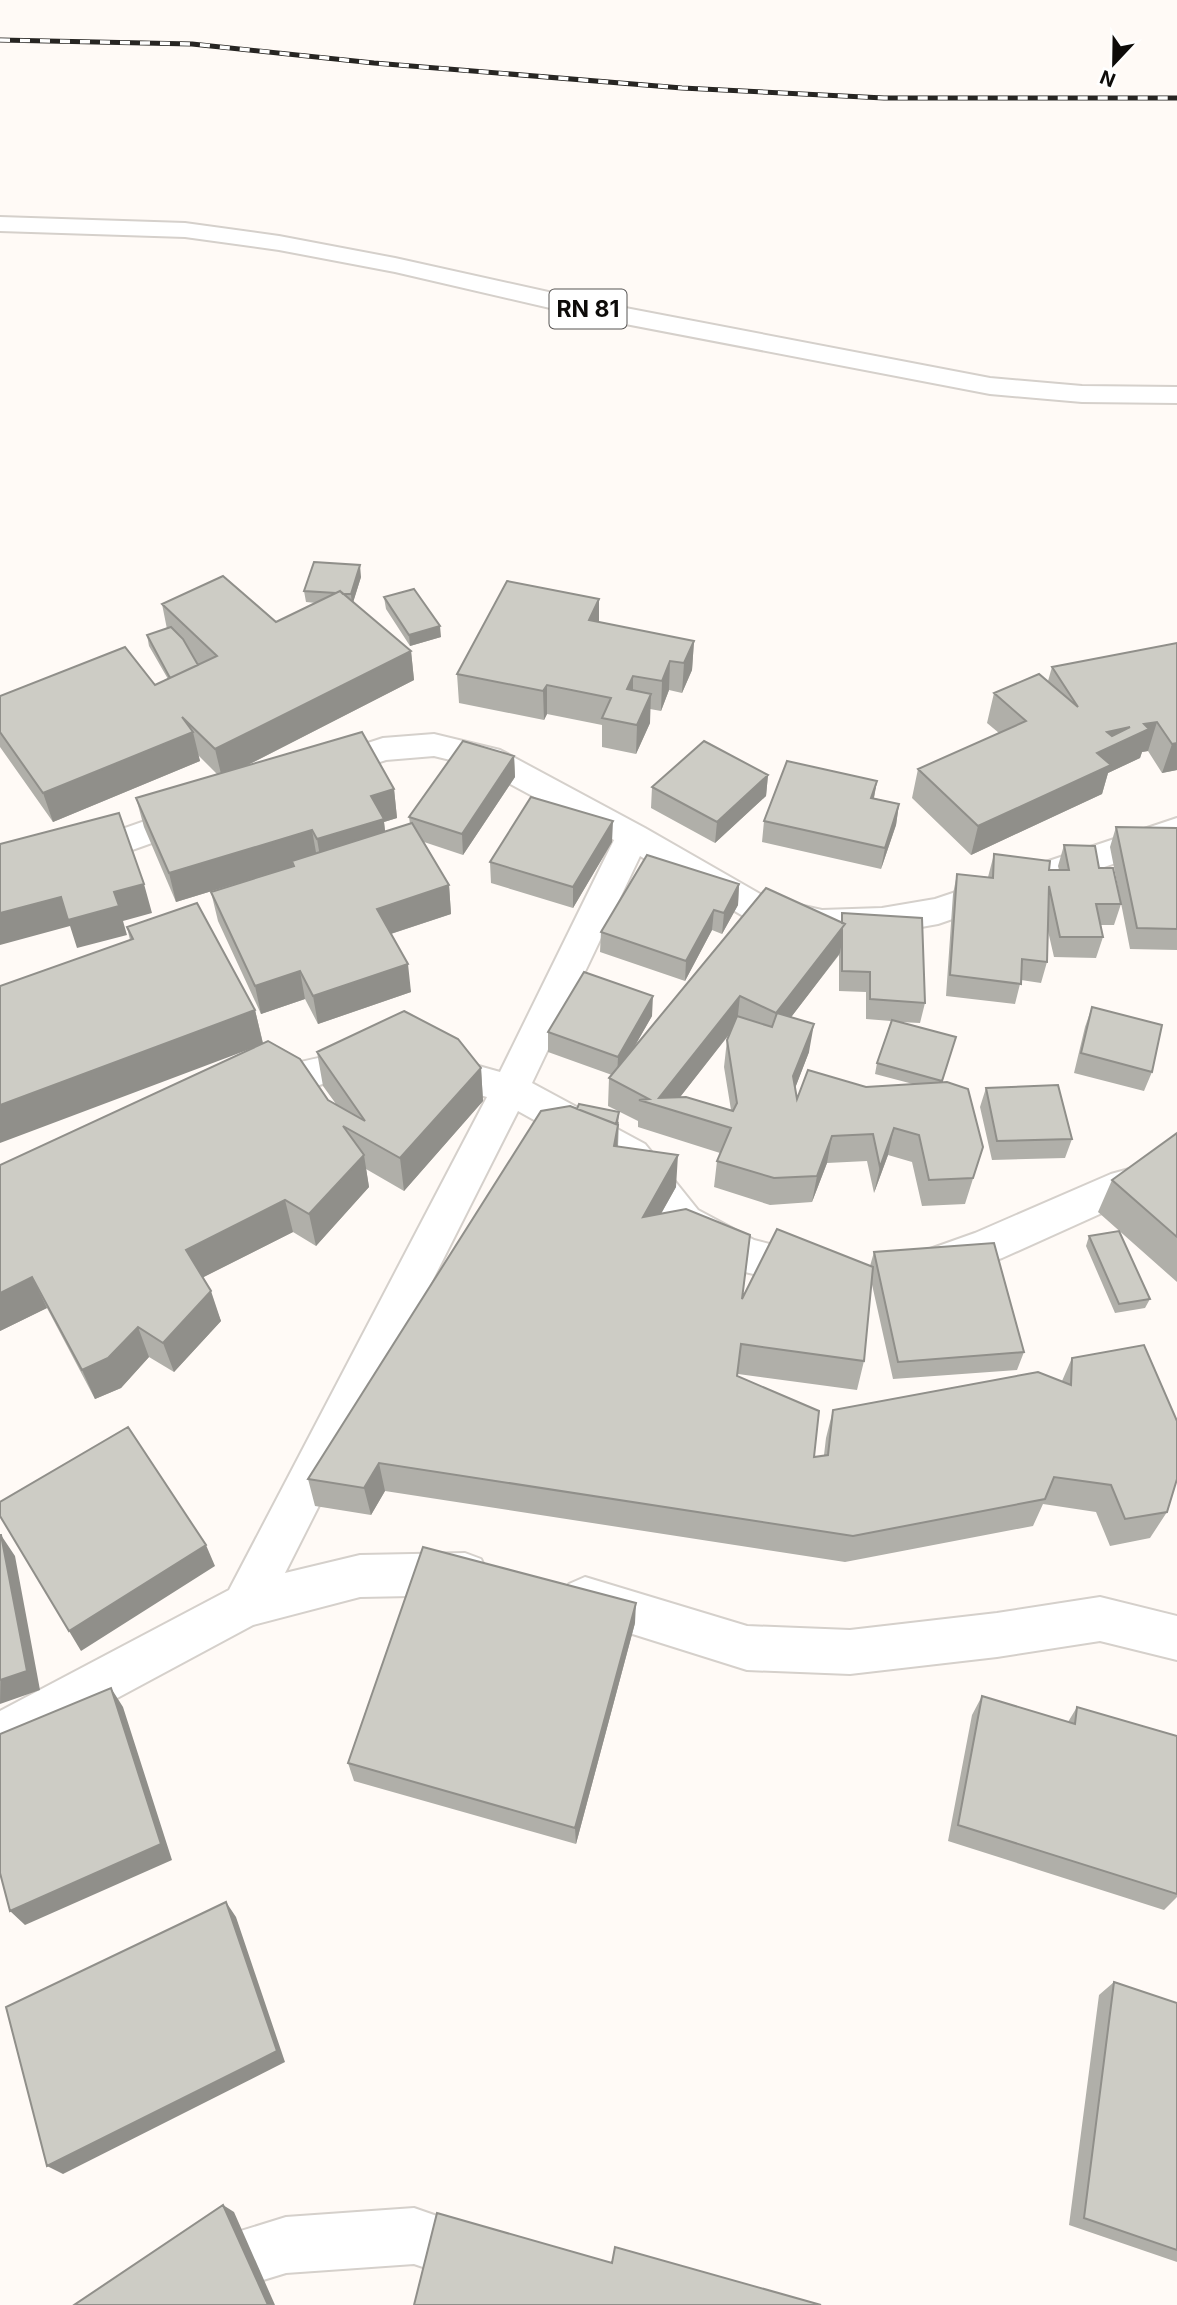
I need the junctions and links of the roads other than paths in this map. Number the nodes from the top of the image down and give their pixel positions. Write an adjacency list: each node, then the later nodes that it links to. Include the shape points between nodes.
1 (0, 224): 2 (street, RN 81, via 185,230 279,243 589,309 990,386 1082,394)
2 (1177, 395)
3 (290, 782): 6 (street, via 383,749 434,745 489,758)
4 (224, 805): 7 (street)
5 (1177, 830): 6 (street, via 938,911 882,921 822,923 757,908)
6 (633, 836): 8 (street)
7 (0, 885)
8 (510, 1089): 9 (street, via 413,1063 335,1067); 12 (street, via 631,1154 684,1222 745,1255 824,1274); 13 (street)
9 (222, 1098)
10 (1177, 1172): 11 (street, via 1125,1185 988,1246)
11 (912, 1271)
12 (849, 1274)
13 (245, 1605): 14 (street, via 360,1576 473,1574 612,1605 747,1648 850,1652 1100,1619); 15 (street)
14 (1177, 1637)
15 (0, 1737)
16 (525, 2272): 17 (street, via 414,2236 286,2245 163,2283)
17 (129, 2305)

